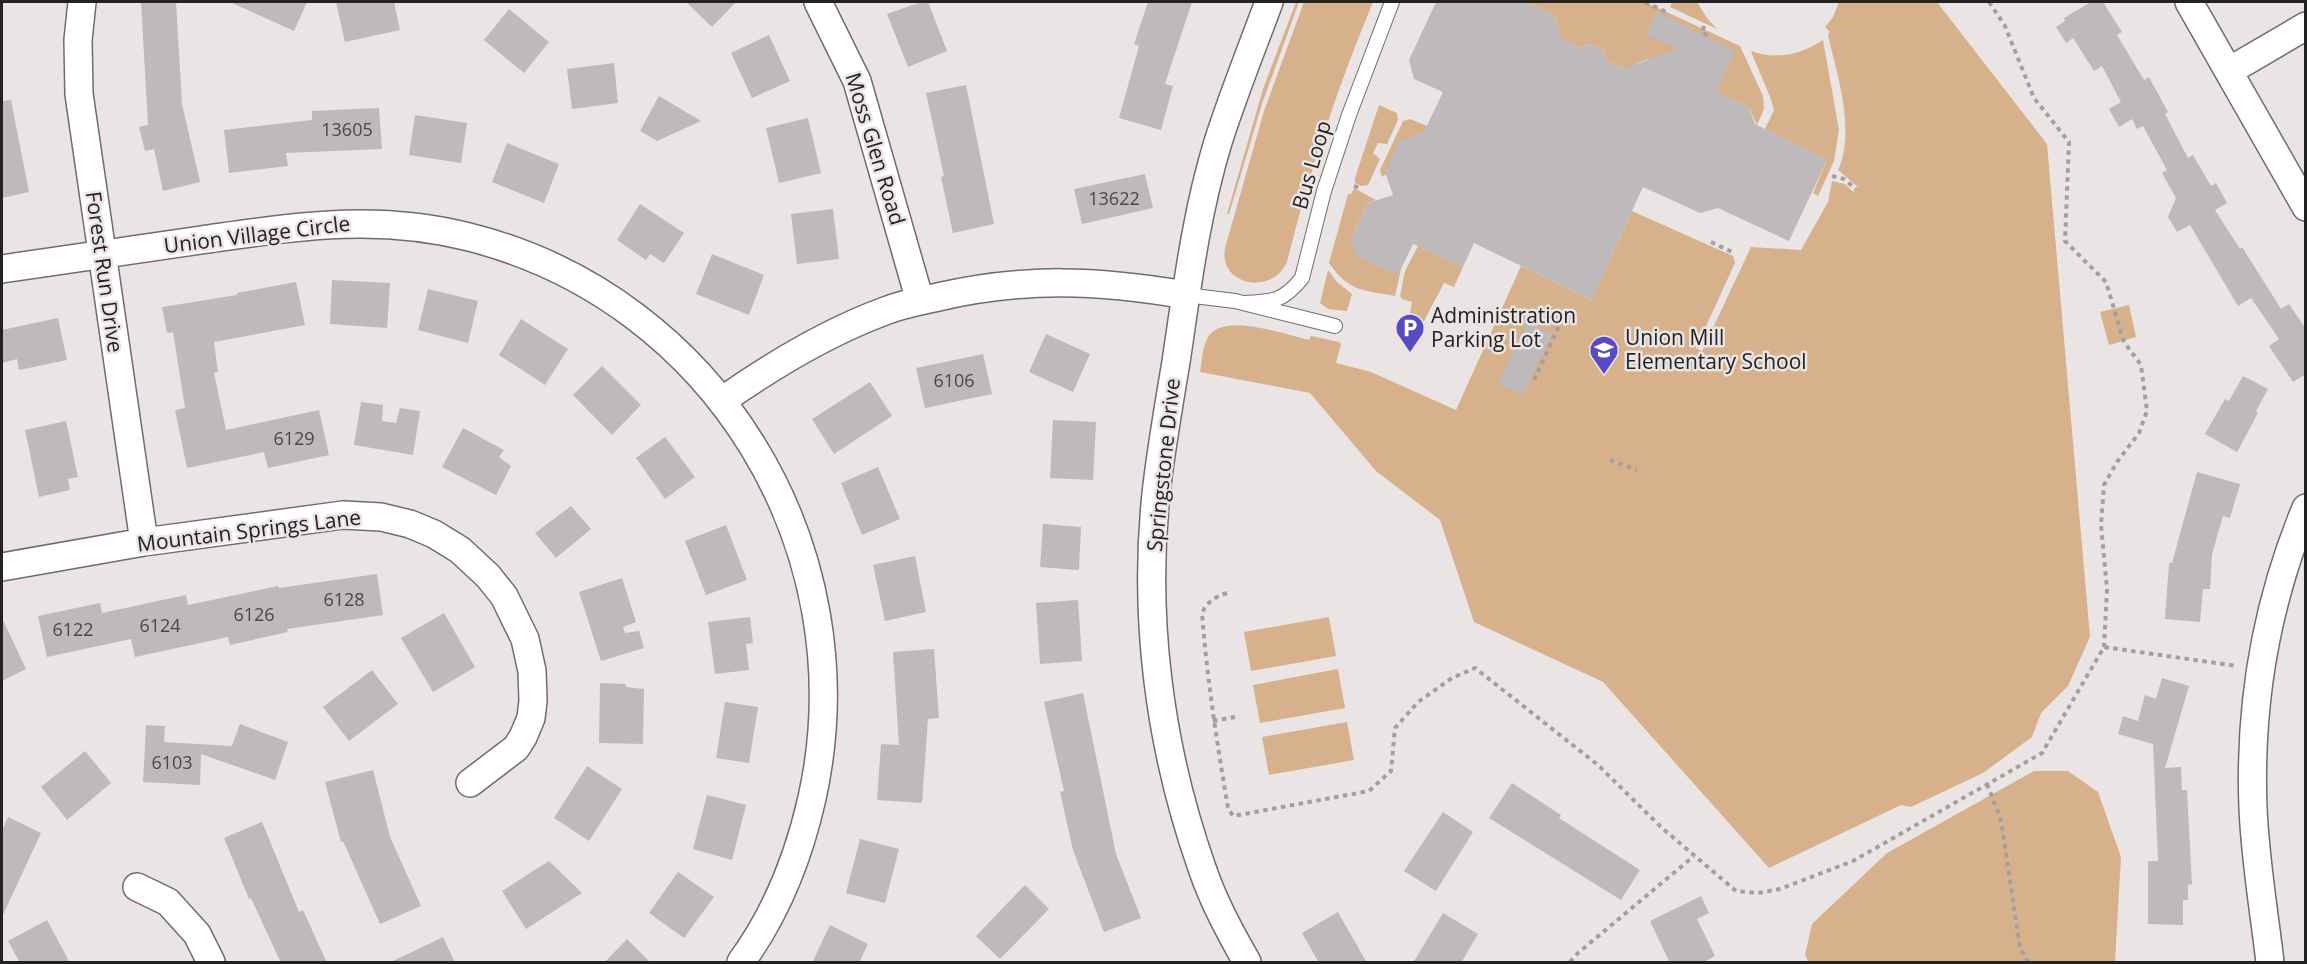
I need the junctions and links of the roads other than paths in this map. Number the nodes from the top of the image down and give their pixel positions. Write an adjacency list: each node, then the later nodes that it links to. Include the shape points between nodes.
1 (82, 2): 9 (street, Forest Run Drive, via 79,94)
2 (818, 2): 12 (street, Moss Glen Road, via 857,81)
3 (1269, 2): 11 (street, Springstone Drive, via 1218,142 1195,233)
4 (1392, 2): 13 (lane, Bus Loop, via 1324,191 1302,278 1275,301)
5 (2189, 2): 7 (street)
6 (2306, 26): 7 (street)
7 (2229, 71): 8 (street)
8 (2306, 207)
9 (101, 255): 10 (street, Union Village Circle); 15 (street, Union Village Circle, via 311,225 379,223 470,237 557,268 626,310 687,361); 17 (street, Forest Run Drive)
10 (2, 269)
11 (1186, 295): 12 (street, via 1103,283 1034,282 972,289); 13 (lane); 23 (street, Springstone Drive, via 1157,487 1154,639 1160,697 1184,813 1202,870)
12 (920, 301): 15 (street, via 886,310 832,334)
13 (1243, 303): 14 (lane)
14 (1335, 326)
15 (723, 400): 22 (street, Union Village Circle, via 763,462 805,562 820,630 825,695 819,765 805,830 782,892)
16 (2306, 508): 24 (street, via 2277,586 2259,669 2252,745 2253,810)
17 (144, 542): 18 (street, Mountain Springs Lane); 19 (street, Mountain Springs Lane, via 356,515 410,524 460,550 488,576 513,611 532,671 531,718 516,748)
18 (2, 567)
19 (470, 783)
20 (137, 887): 21 (street, via 168,902 197,934)
21 (211, 963)
22 (741, 963)
23 (1247, 963)
24 (2270, 963)

